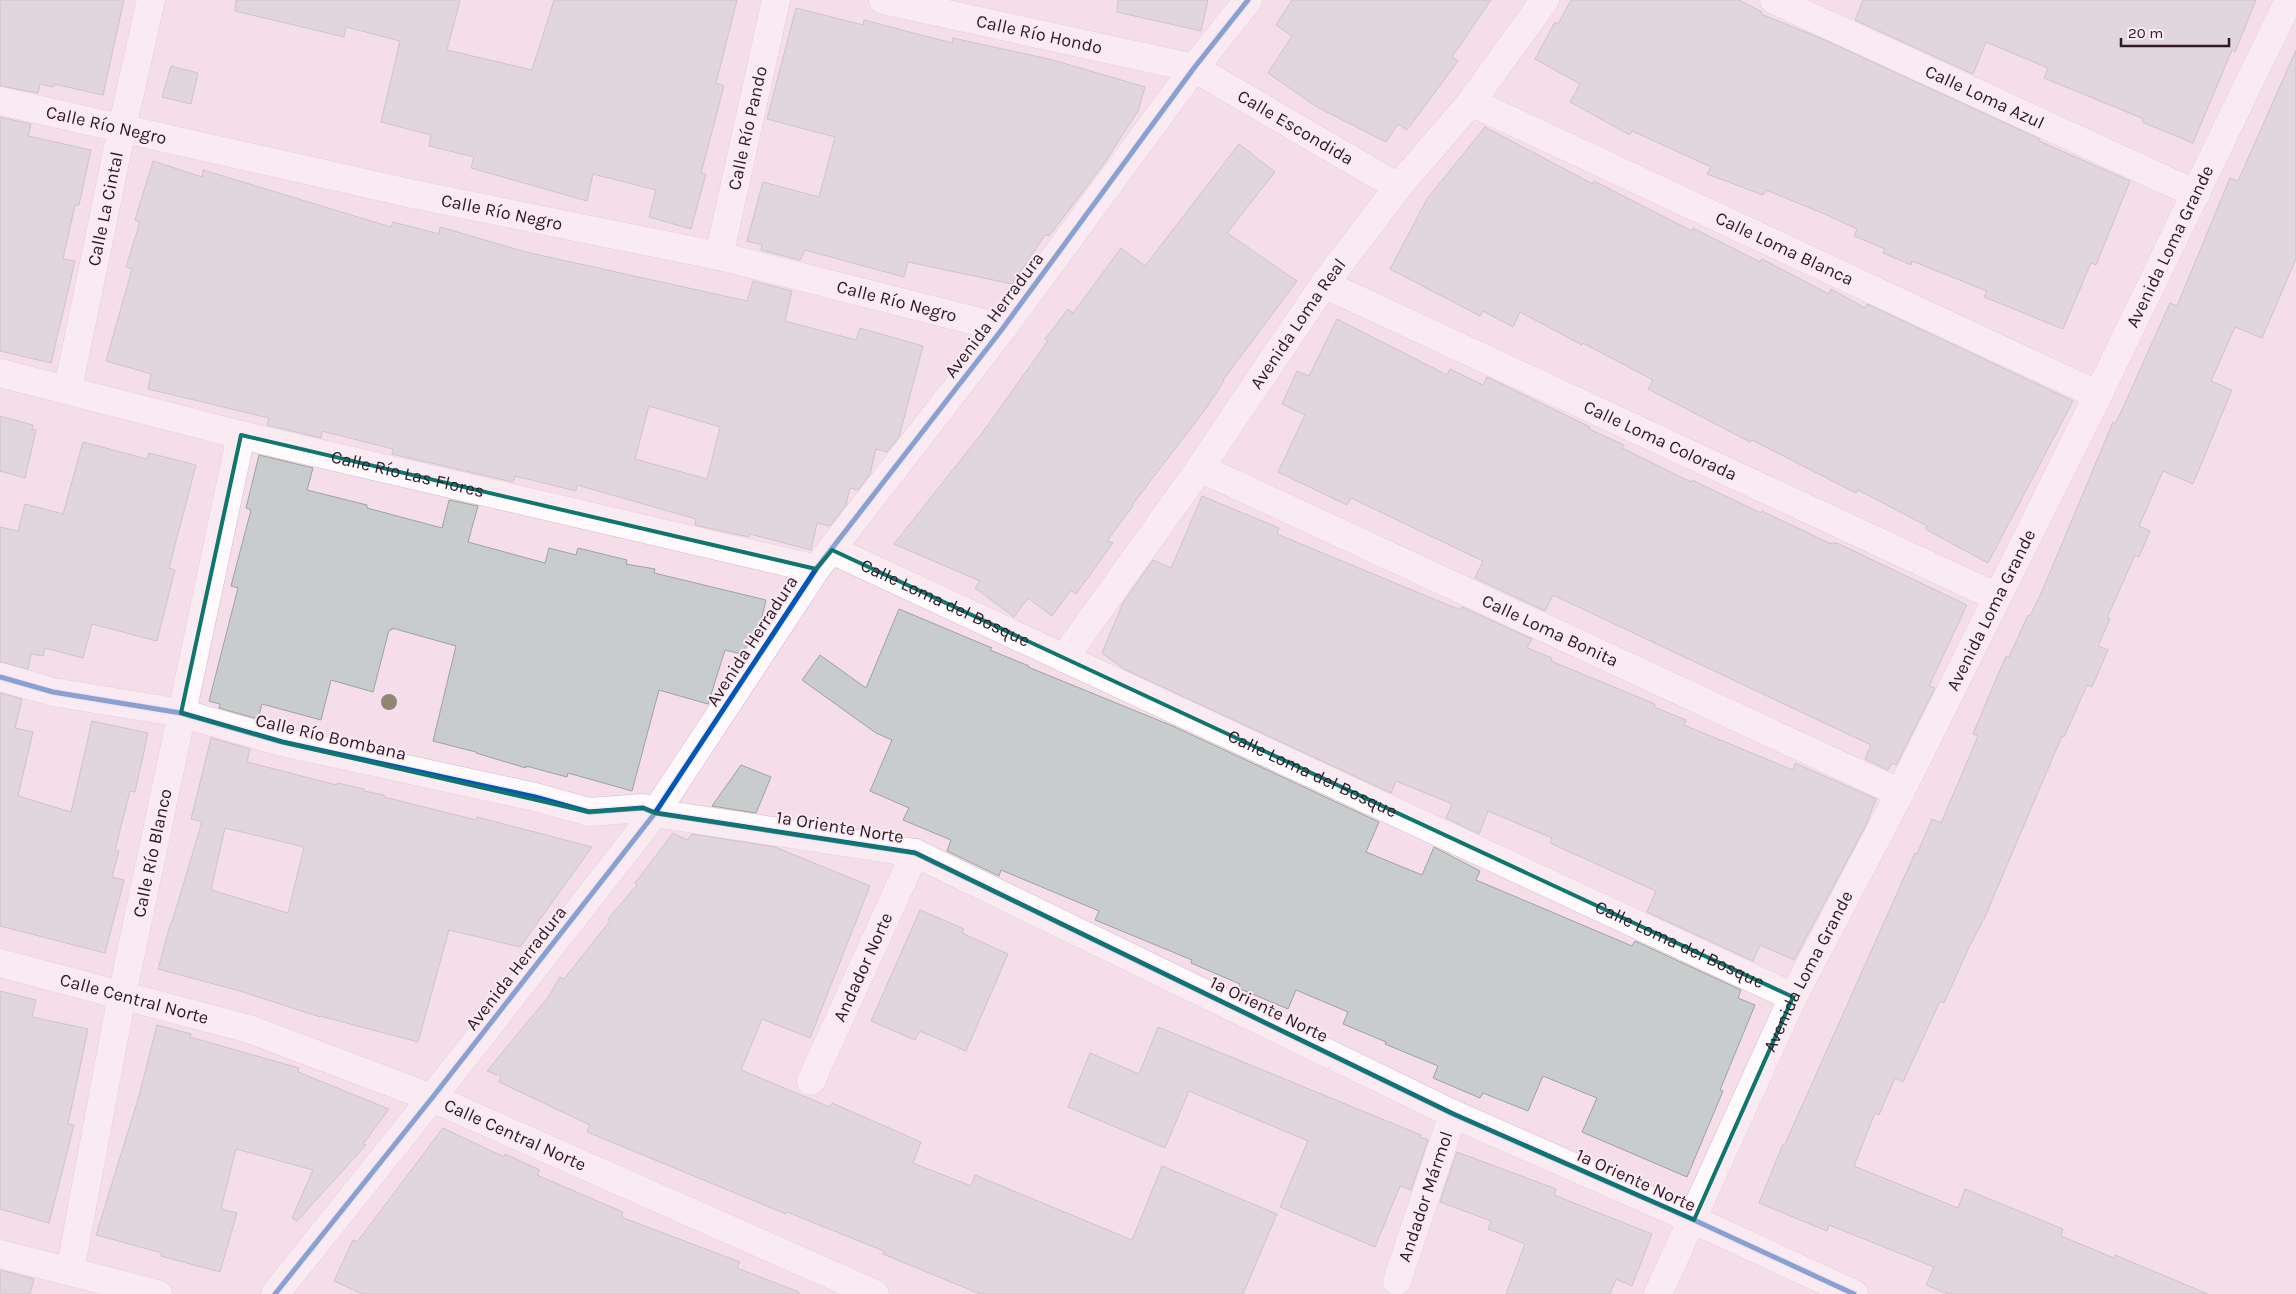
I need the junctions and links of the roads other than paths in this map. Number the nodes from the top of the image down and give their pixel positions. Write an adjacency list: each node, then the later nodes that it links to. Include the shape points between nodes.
1 (151, 0): 11 (street, Calle La Cintal)
2 (776, 0): 14 (street, Calle Río Pando)
3 (883, 0): 8 (street, Calle Río Hondo)
4 (1248, 0): 8 (street, Avenida Herradura)
5 (1545, 0): 10 (street, Avenida Loma Real)
6 (1774, 0): 13 (street, Calle Loma Azul)
7 (2289, 0): 13 (street, Avenida Loma Grande)
8 (1194, 68): 12 (street, Calle Escondida); 16 (street, Avenida Herradura)
9 (0, 101): 11 (street, Calle Río Negro)
10 (1470, 102): 12 (street, Avenida Loma Real); 19 (street, Calle Loma Blanca)
11 (122, 128): 14 (street, Calle Río Negro, via 412,194); 18 (street, Calle La Cintal)
12 (1398, 186): 15 (street, Avenida Loma Real)
13 (2196, 194): 19 (street, Avenida Loma Grande)
14 (719, 256): 16 (street, Calle Río Negro)
15 (1324, 284): 21 (street, Avenida Loma Real); 23 (street, Calle Loma Colorada)
16 (1003, 328): 22 (street, Avenida Herradura)
17 (0, 373): 18 (street, Calle Río Las Flores)
18 (68, 389): 20 (street, Calle Río Las Flores)
19 (2098, 395): 23 (street, Avenida Loma Grande)
20 (241, 435): 22 (street, Calle Río Las Flores); 26 (street, Calle Río Blanco)
21 (1200, 468): 24 (street, Avenida Loma Real); 27 (street, Calle Loma Bonita)
22 (824, 559): 24 (street, Calle Loma del Bosque); 28 (street, Avenida Herradura)
23 (1997, 597): 27 (street, Avenida Loma Grande)
24 (1064, 658): 32 (street, Calle Loma del Bosque)
25 (0, 677): 26 (street, Calle Río Bombana, via 53,692)
26 (181, 713): 28 (street, Calle Río Bombana, via 282,742 535,797 589,812 643,808); 31 (street, Calle Río Blanco)
27 (1900, 793): 32 (street, Avenida Loma Grande)
28 (655, 813): 29 (street, 1a Oriente Norte); 34 (street, Avenida Herradura)
29 (915, 853): 33 (street, Andador Norte); 35 (street, 1a Oriente Norte)
30 (0, 964): 31 (street, Calle Central Norte)
31 (122, 995): 34 (street, Calle Central Norte, via 249,1029); 38 (street, Calle Río Blanco)
32 (1794, 997): 36 (street, Avenida Loma Grande)
33 (811, 1081)
34 (432, 1098): 40 (street, Avenida Herradura); 42 (street, Calle Central Norte)
35 (1453, 1114): 36 (street, 1a Oriente Norte); 39 (street, Andador Mármol)
36 (1694, 1220): 43 (street, Avenida Loma Grande); 44 (street, 1a Oriente Norte)
37 (0, 1254): 38 (street)
38 (70, 1271): 41 (street)
39 (1397, 1281)
40 (284, 1292)
41 (158, 1294)
42 (875, 1294)
43 (1658, 1294)
44 (1854, 1294)

